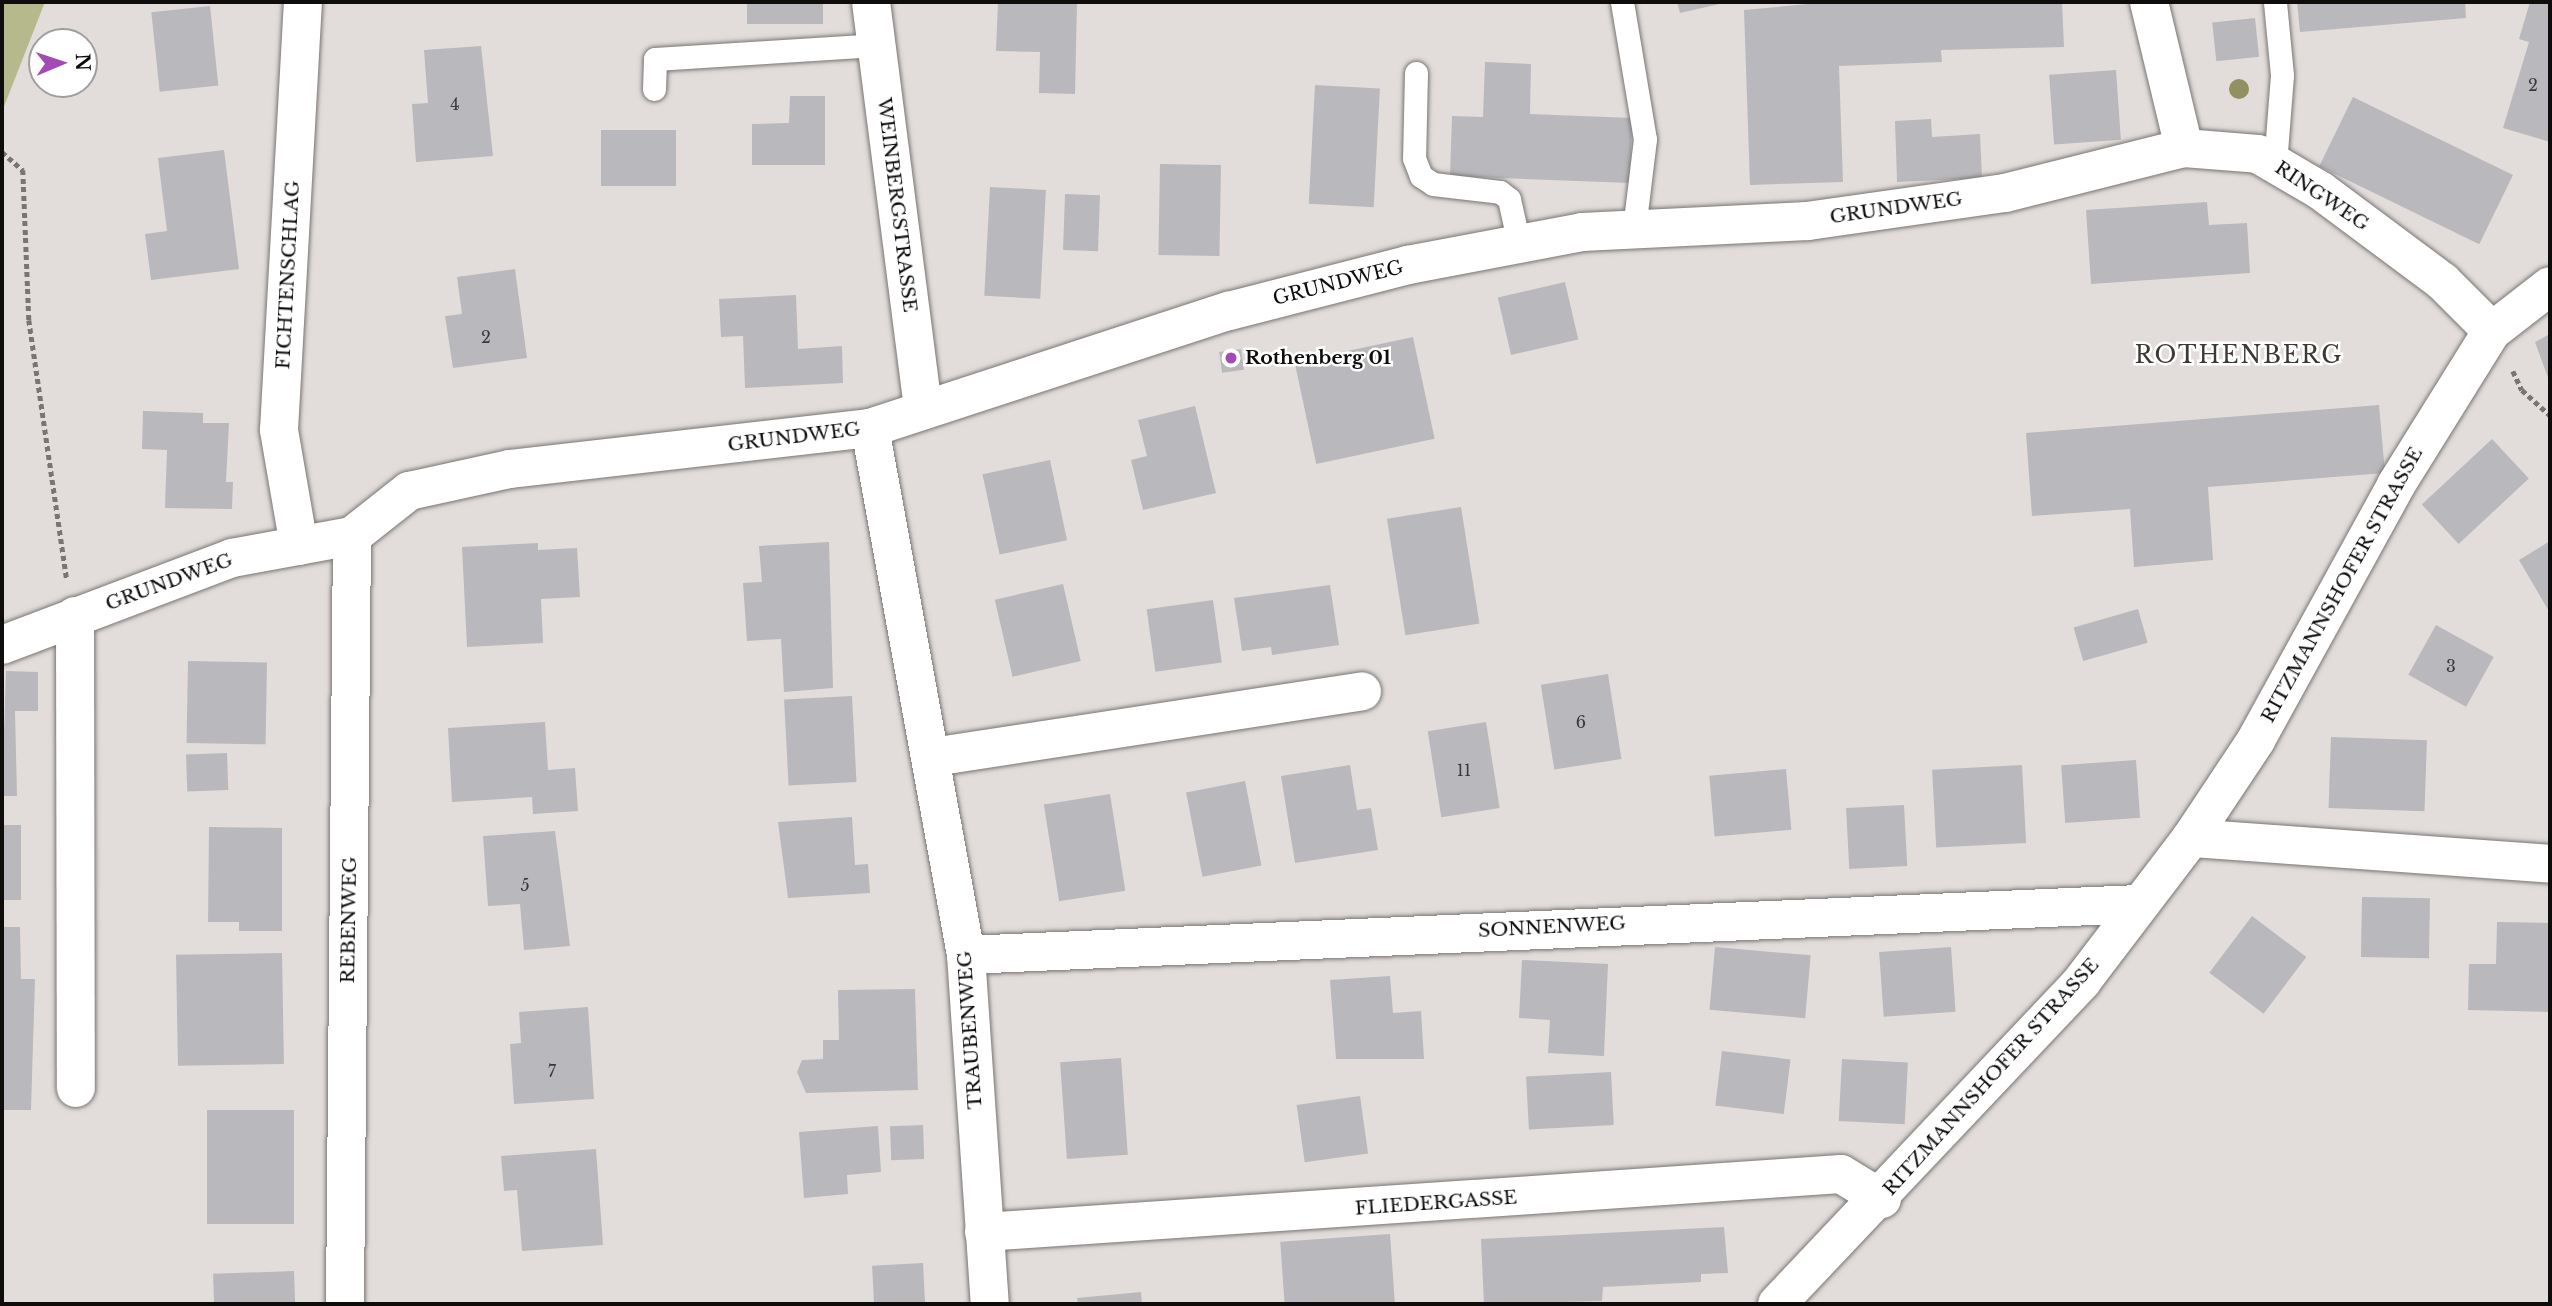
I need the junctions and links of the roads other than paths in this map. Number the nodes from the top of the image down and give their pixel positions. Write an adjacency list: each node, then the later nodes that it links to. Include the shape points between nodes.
1 (303, 2): 18 (street, FICHTENSCHLAG, via 279,430)
2 (871, 2): 6 (street, WEINBERGSTRASSE)
3 (1622, 2): 11 (lane, via 1645,139)
4 (2150, 2): 9 (street)
5 (2275, 2): 10 (lane, via 2282,75)
6 (876, 45): 8 (lane, via 656,59); 15 (street, WEINBERGSTRASSE)
7 (1416, 73): 12 (lane, via 1414,159 1421,176 1433,184 1500,192 1509,199)
8 (654, 89)
9 (2184, 148): 10 (street, RINGWEG, via 2258,154); 11 (street, GRUNDWEG, via 2005,192 1808,221)
10 (2275, 164): 14 (street, RINGWEG, via 2443,282)
11 (1633, 229): 12 (street, GRUNDWEG)
12 (1519, 244): 15 (street, GRUNDWEG, via 1229,311)
13 (2550, 286): 14 (street)
14 (2492, 331): 23 (street, RITZMANNSHOFER STRASSE, via 2396,485 2256,740)
15 (923, 409): 16 (street, GRUNDWEG)
16 (870, 428): 17 (street, GRUNDWEG, via 459,480 409,491); 22 (street, TRAUBENWEG)
17 (352, 536): 18 (street, GRUNDWEG); 30 (street, REBENWEG)
18 (299, 546): 19 (street, GRUNDWEG, via 232,558)
19 (75, 617): 20 (street, GRUNDWEG); 27 (street)
20 (2, 645)
21 (1362, 691): 22 (street)
22 (933, 757): 26 (street, TRAUBENWEG)
23 (2191, 838): 24 (street); 25 (street, RITZMANNSHOFER STRASSE)
24 (2550, 864)
25 (2138, 904): 26 (street, SONNENWEG); 28 (street, RITZMANNSHOFER STRASSE, via 2082,981)
26 (966, 956): 29 (street, TRAUBENWEG)
27 (76, 1088)
28 (1882, 1199): 29 (street, FLIEDERGASSE, via 1841,1174); 32 (street, RITZMANNSHOFER STRASSE)
29 (984, 1232): 31 (street, TRAUBENWEG)
30 (345, 1304)
31 (990, 1304)
32 (1777, 1304)

